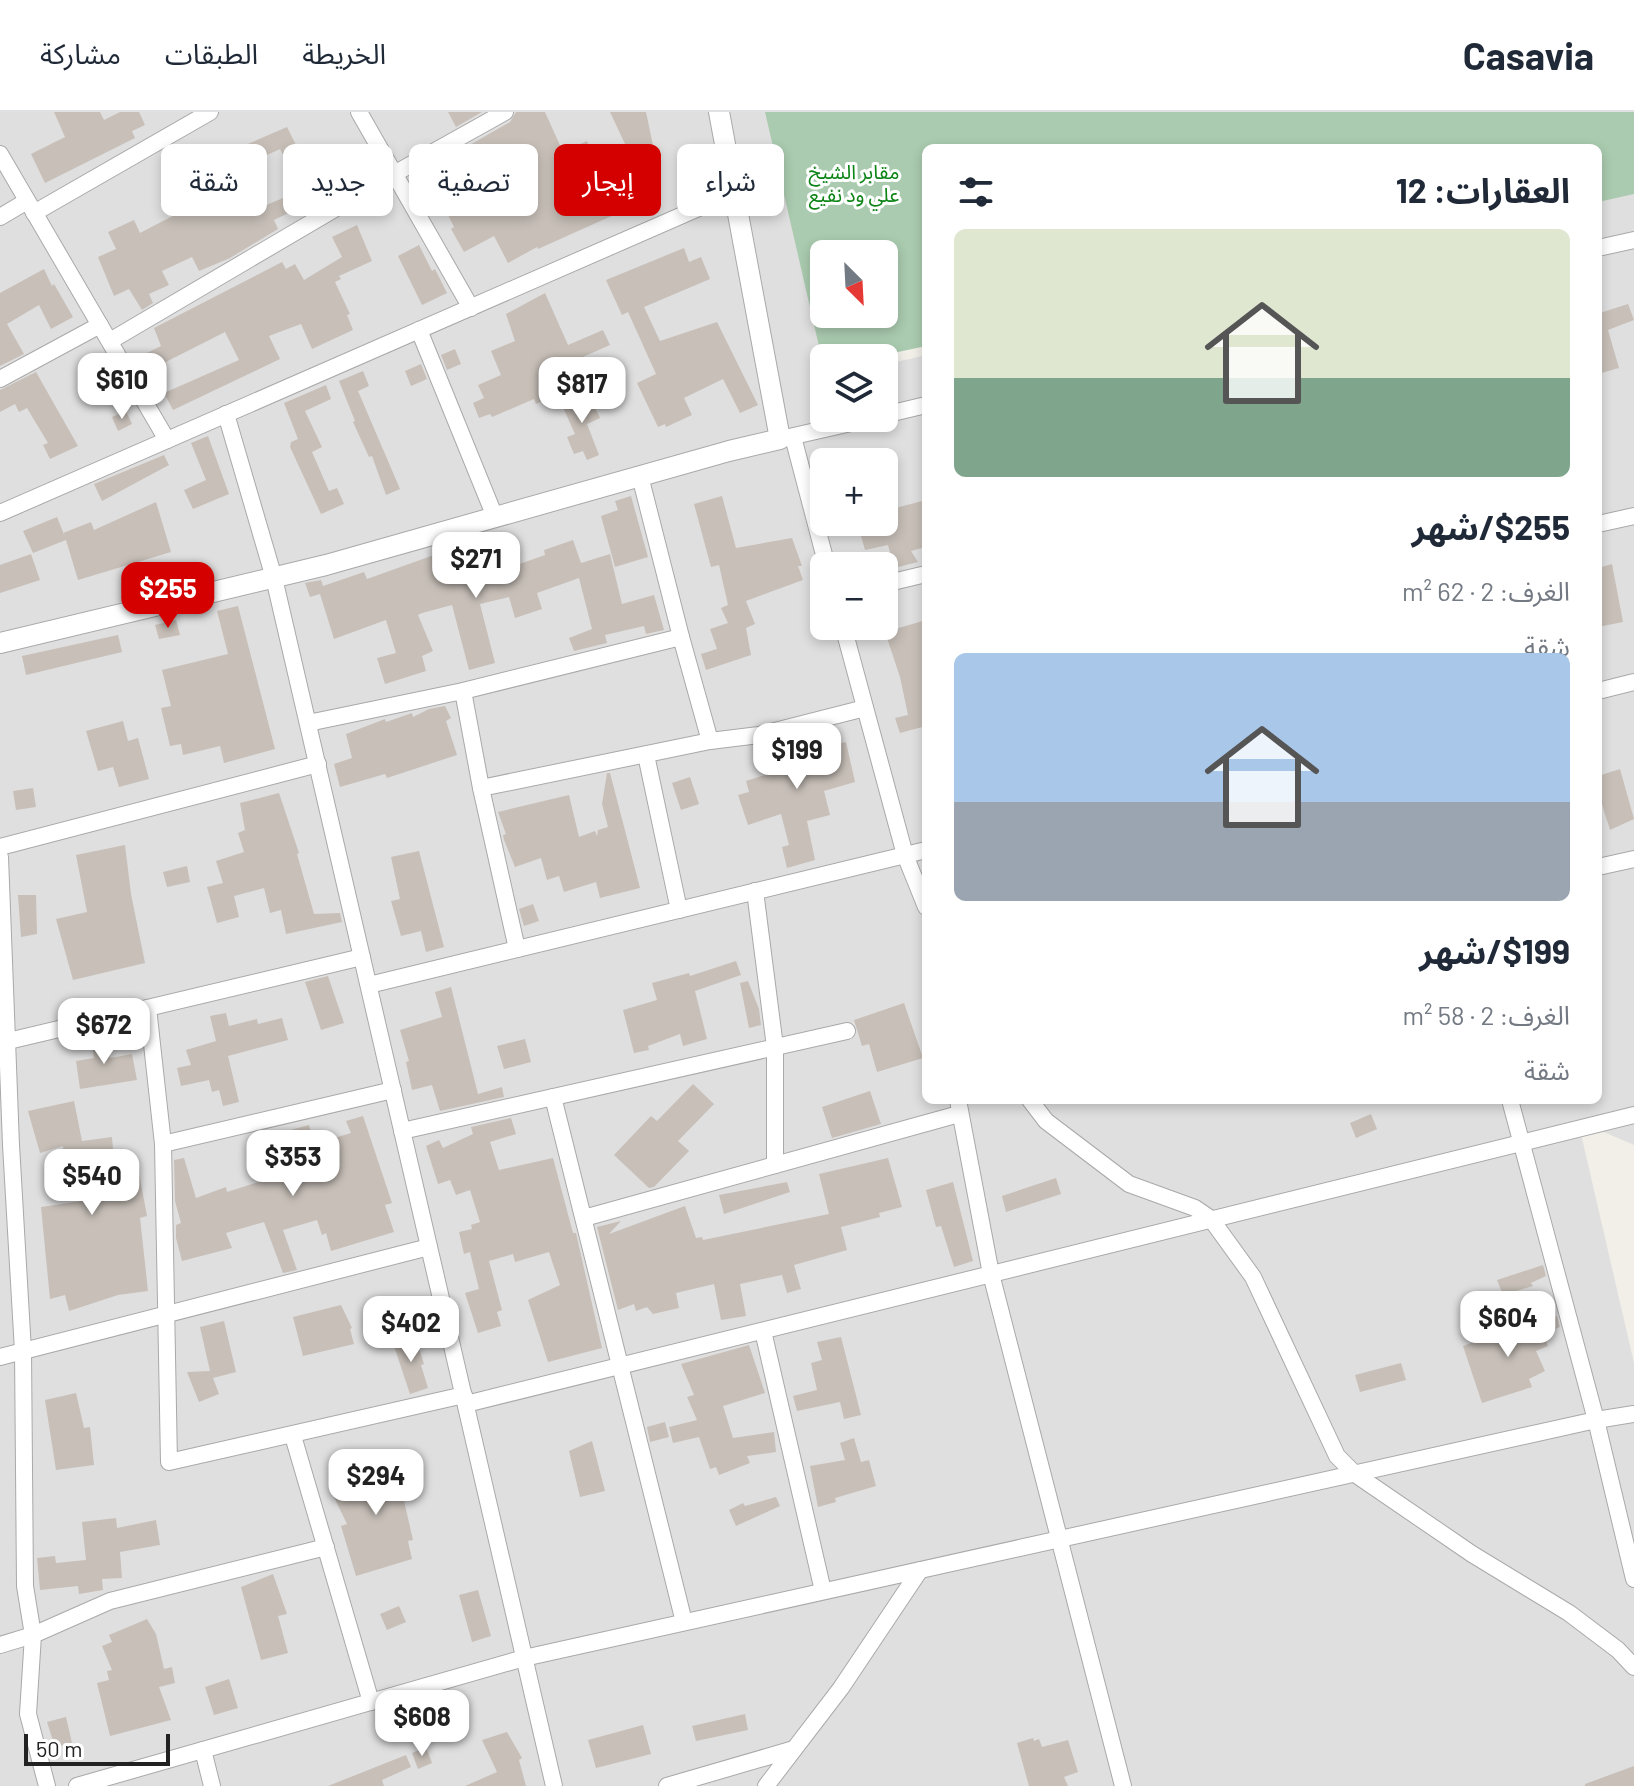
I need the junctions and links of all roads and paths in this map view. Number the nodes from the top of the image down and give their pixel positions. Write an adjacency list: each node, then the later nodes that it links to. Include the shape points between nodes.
1 (210, 112): 8 (street)
2 (359, 112): 7 (street)
3 (505, 112): 7 (street)
4 (719, 112): 5 (street)
5 (725, 144)
6 (0, 154): 8 (street)
7 (394, 174): 14 (street); 17 (street)
8 (31, 207): 11 (street); 15 (street)
9 (681, 216): 14 (street)
10 (738, 216): 23 (street)
11 (0, 217)
12 (1634, 240): 13 (street)
13 (1602, 247)
14 (471, 308): 16 (street)
15 (100, 325): 17 (street); 18 (street)
16 (419, 330): 21 (street); 28 (street)
17 (110, 341): 24 (street)
18 (0, 379)
19 (922, 406): 20 (street)
20 (898, 412)
21 (226, 414): 24 (street); 32 (street)
22 (812, 432): 23 (street)
23 (786, 438): 25 (street); 30 (street)
24 (167, 440): 26 (street)
25 (640, 476): 28 (street); 34 (street)
26 (0, 513)
27 (1634, 516): 29 (street)
28 (495, 517): 32 (street)
29 (1602, 523)
30 (823, 552)
31 (922, 575): 33 (street)
32 (274, 578): 36 (street); 41 (street)
33 (898, 581)
34 (681, 637): 39 (street); 42 (street)
35 (847, 640): 40 (street)
36 (0, 643)
37 (1634, 682): 38 (street)
38 (1602, 690)
39 (463, 691): 41 (street); 45 (street)
40 (865, 708): 42 (street, via 759,735); 48 (street)
41 (308, 723): 44 (street)
42 (710, 741): 43 (street)
43 (646, 755): 45 (street); 54 (street)
44 (318, 764): 46 (street); 56 (street)
45 (481, 788): 55 (street)
46 (0, 847)
47 (922, 851): 48 (street)
48 (905, 855): 52 (street); 53 (street)
49 (0, 857): 60 (street)
50 (1634, 859): 51 (street)
51 (1602, 866)
52 (755, 891): 54 (street); 61 (street)
53 (922, 897)
54 (679, 910): 55 (street)
55 (517, 949): 57 (street)
56 (362, 957): 57 (street); 58 (street)
57 (369, 985): 62 (street)
58 (148, 1008): 60 (street); 70 (street)
59 (847, 1031): 61 (street)
60 (3, 1042): 78 (street)
61 (775, 1047): 63 (street); 71 (street)
62 (393, 1090): 68 (street); 70 (street)
63 (553, 1097): 68 (street); 72 (street)
64 (1033, 1104): 73 (street, via 1046,1121 1129,1184)
65 (1511, 1104): 69 (street)
66 (959, 1107): 71 (street); 75 (street)
67 (1634, 1115): 69 (street)
68 (402, 1131): 74 (street)
69 (1520, 1142): 73 (street); 83 (street)
70 (163, 1144): 76 (street)
71 (775, 1165): 72 (street)
72 (584, 1218): 80 (street)
73 (1211, 1219): 75 (street); 85 (street, via 1253,1277 1337,1456)
74 (429, 1247): 76 (street); 81 (street)
75 (991, 1274): 77 (street); 86 (street)
76 (165, 1315): 78 (street); 84 (street, via 169,1462)
77 (763, 1331): 80 (street); 90 (street)
78 (23, 1351): 79 (street); 92 (street, via 25,1586)
79 (0, 1357)
80 (622, 1365): 81 (street); 91 (street)
81 (465, 1400): 84 (street); 94 (street)
82 (1634, 1414): 83 (street)
83 (1596, 1420): 85 (street); 89 (street)
84 (293, 1436): 87 (street)
85 (1355, 1474): 86 (street); 95 (street, via 1569,1613)
86 (1059, 1540): 88 (street); 105 (street)
87 (326, 1547): 92 (street, via 110,1601); 96 (street)
88 (920, 1570): 90 (street); 97 (street)
89 (1634, 1579)
90 (823, 1591): 91 (street)
91 (684, 1622): 94 (street)
92 (33, 1635): 93 (street); 99 (street, via 28,1714)
93 (0, 1645)
94 (524, 1658): 96 (street); 102 (street)
95 (1634, 1667)
96 (371, 1702): 98 (street)
97 (794, 1749): 103 (street); 104 (street)
98 (203, 1750): 100 (street); 101 (street)
99 (47, 1786)
100 (77, 1786)
101 (212, 1786)
102 (554, 1786)
103 (667, 1786)
104 (766, 1786)
105 (1123, 1786)

